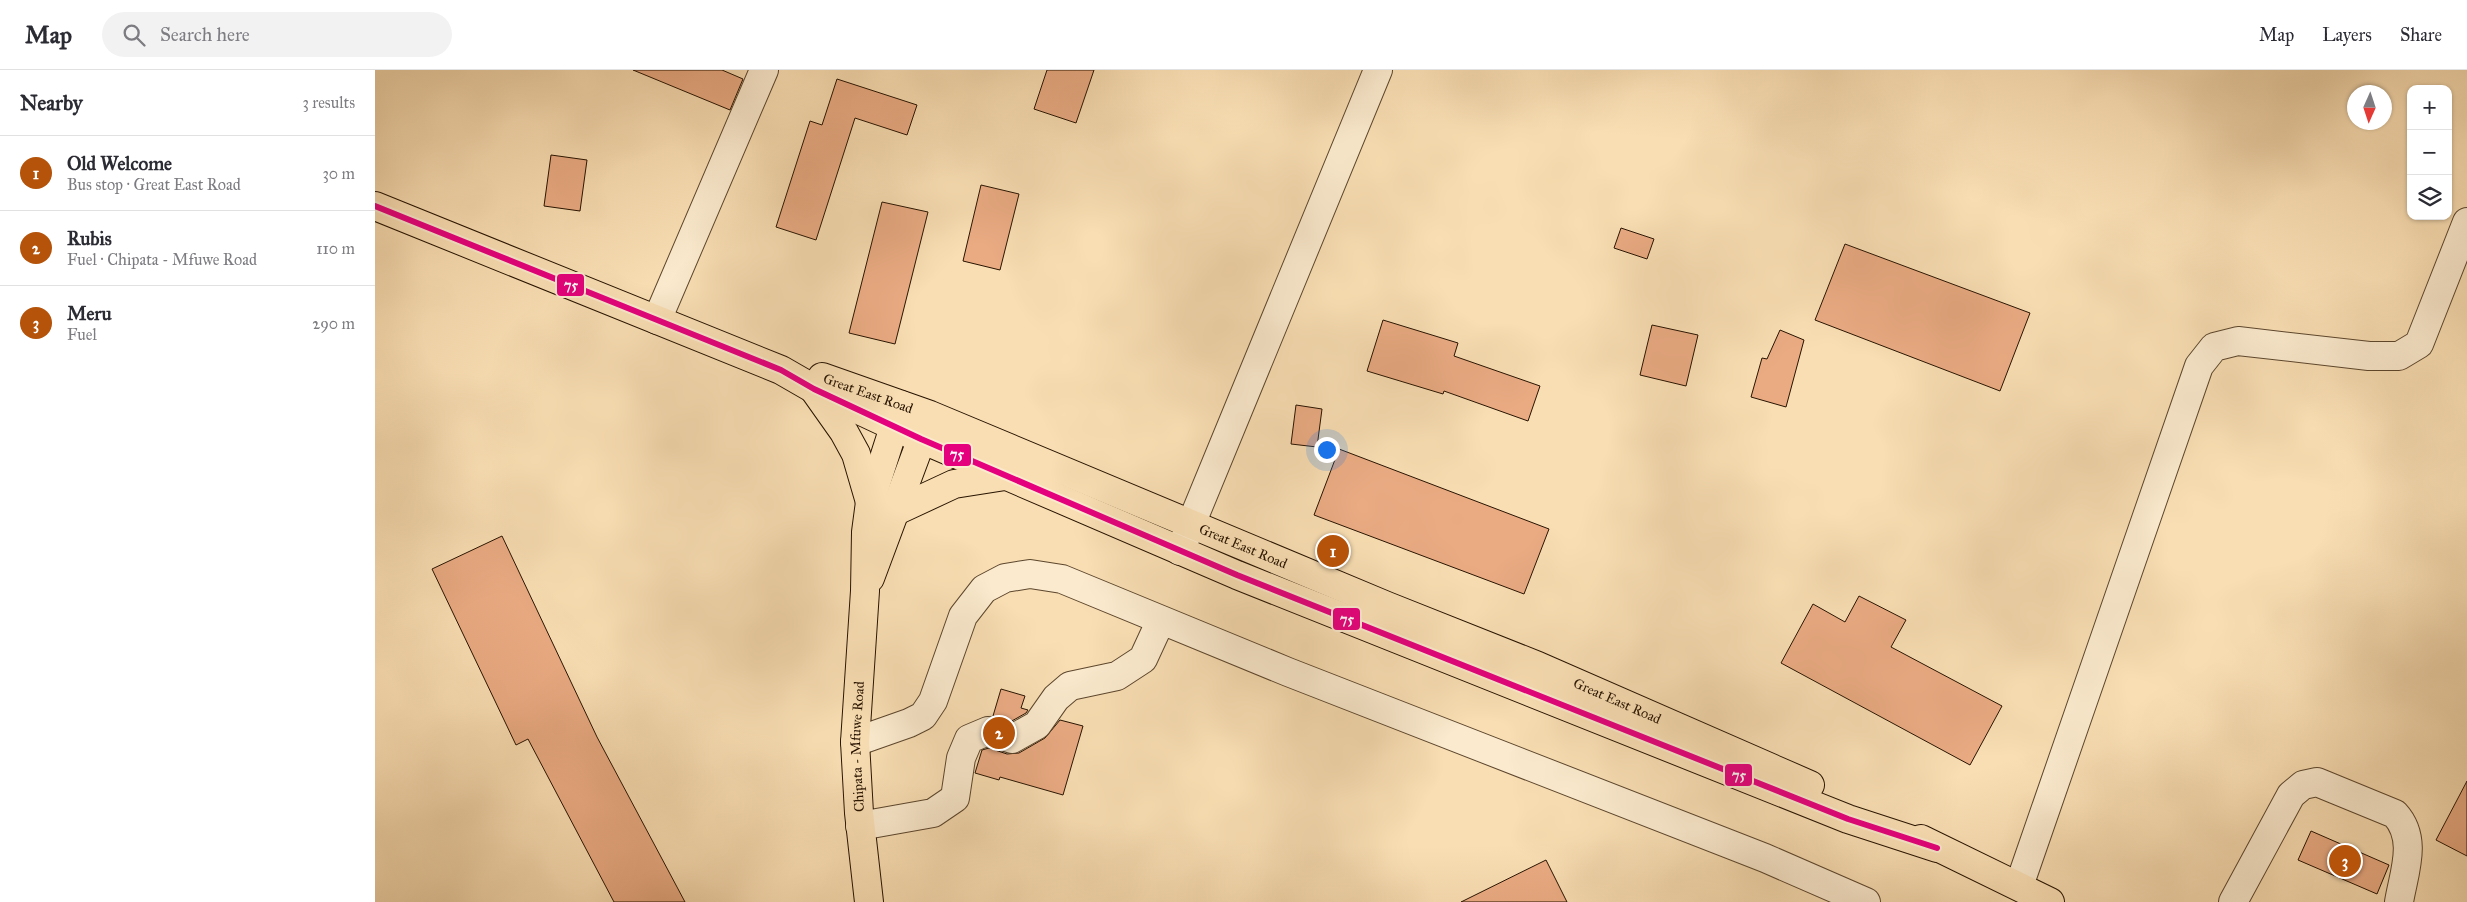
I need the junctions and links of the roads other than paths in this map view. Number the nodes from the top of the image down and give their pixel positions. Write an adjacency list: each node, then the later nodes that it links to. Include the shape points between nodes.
1 (764, 70): 5 (street)
2 (1378, 70): 13 (street)
3 (375, 206): 5 (main road)
4 (2467, 222): 20 (street, via 2419,344 2399,356 2369,356 2238,341 2215,347 2199,366)
5 (657, 320): 6 (main road)
6 (781, 370): 7 (main road, Great East Road); 8 (main road, Great East Road, via 821,376)
7 (814, 389): 8 (main road, Great East Road); 11 (main road, via 856,454)
8 (897, 415): 9 (main road, Great East Road); 11 (main road)
9 (926, 427): 10 (main road, Great East Road); 12 (main road); 13 (main road, Great East Road)
10 (1005, 476): 12 (main road, via 954,484); 14 (main road, Great East Road)
11 (871, 502): 15 (main road, via 866,532)
12 (896, 511): 15 (main road)
13 (1192, 525): 14 (street); 19 (main road, Great East Road, via 1555,674 1870,812)
14 (1180, 551): 19 (main road, Great East Road, via 1832,813 1881,832)
15 (865, 591): 17 (main road, Chipata - Mfuwe Road)
16 (1161, 620): 17 (street, via 1062,579 1030,574 1005,578 984,590 963,616 933,700 923,716); 18 (street, via 1143,659 1117,676 1070,686 1056,698 1037,725 1012,739 988,731 969,739 961,758 955,798 933,813); 22 (street, via 1756,855)
17 (855, 742): 18 (main road, Chipata - Mfuwe Road)
18 (860, 826): 21 (main road, Chipata - Mfuwe Road)
19 (1937, 848): 20 (main road, Great East Road)
20 (2019, 886): 23 (main road, Great East Road)
21 (869, 902)
22 (1866, 902)
23 (2050, 902)
24 (2233, 902): 25 (street, via 2291,795 2303,785 2317,782 2395,814 2404,824 2409,840)
25 (2399, 902)

